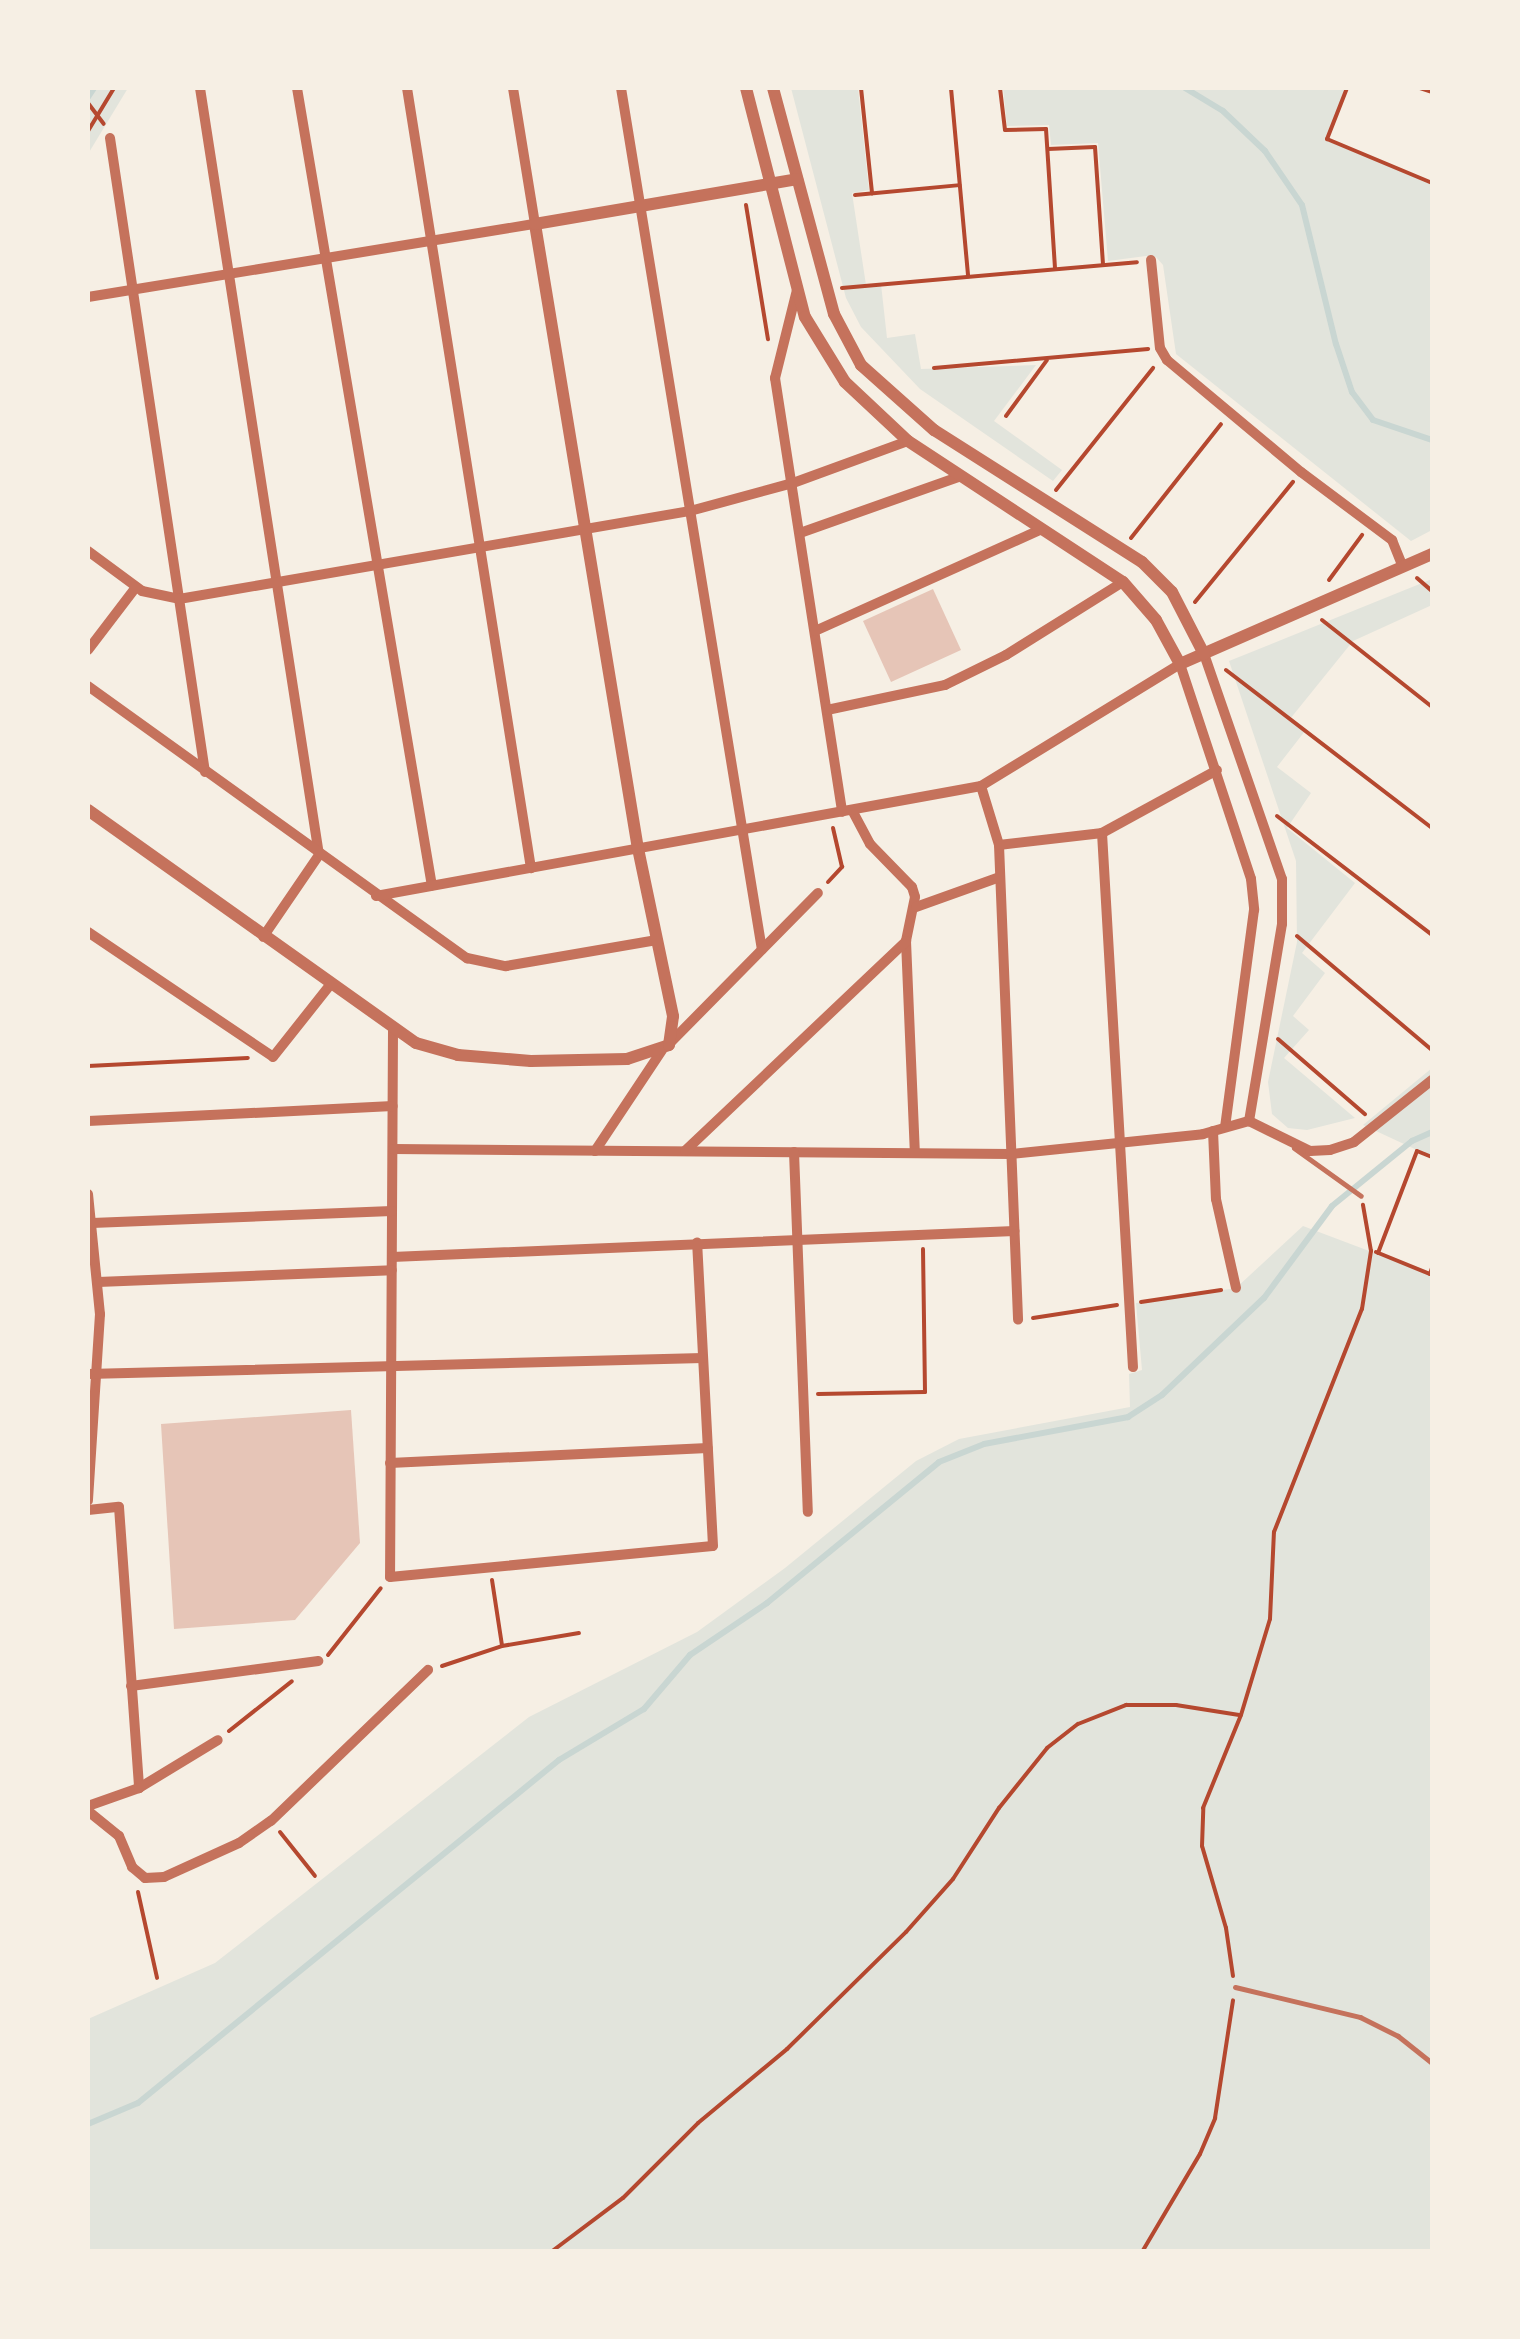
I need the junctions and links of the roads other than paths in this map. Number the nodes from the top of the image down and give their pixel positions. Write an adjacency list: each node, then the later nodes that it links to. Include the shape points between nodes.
1 (200, 88): 16 (street)
2 (297, 88): 14 (street)
3 (407, 88): 13 (street)
4 (513, 88): 12 (street)
5 (621, 88): 11 (street)
6 (746, 88): 10 (street)
7 (773, 88): 9 (street)
8 (110, 138): 17 (street)
9 (798, 179): 10 (street); 38 (street, via 849,348 912,413 1142,562 1172,592)
10 (770, 184): 11 (street); 18 (street)
11 (640, 206): 12 (street); 23 (street)
12 (535, 224): 13 (street); 25 (street)
13 (431, 240): 14 (street); 27 (street)
14 (326, 258): 16 (street); 30 (street)
15 (1151, 260): 31 (street, via 1162,351 1396,545)
16 (229, 273): 17 (street); 33 (street)
17 (132, 289): 19 (street); 35 (street)
18 (797, 290): 20 (street, via 829,360); 22 (street, via 775,378)
19 (88, 296)
20 (908, 441): 21 (street); 22 (street)
21 (961, 476): 24 (street); 26 (street)
22 (793, 483): 23 (street); 26 (street)
23 (690, 511): 25 (street); 47 (street)
24 (1042, 529): 32 (street); 36 (street)
25 (586, 531): 27 (street); 50 (street)
26 (800, 532): 36 (street)
27 (480, 548): 30 (street); 52 (street)
28 (88, 551): 34 (street)
29 (1432, 554): 31 (street)
30 (378, 566): 33 (street); 54 (street)
31 (1403, 566): 38 (street)
32 (1122, 582): 39 (street, via 1156,620); 41 (street, via 946,684)
33 (278, 585): 35 (street); 51 (street)
34 (136, 586): 35 (street); 37 (street)
35 (180, 599): 43 (street)
36 (815, 631): 41 (street)
37 (88, 650)
38 (1204, 654): 39 (street); 69 (street, via 1282,880 1282,924)
39 (1180, 664): 42 (street); 44 (street)
40 (88, 686): 43 (street)
41 (826, 710): 45 (street)
42 (1217, 770): 48 (street); 70 (street, via 1244,848 1254,910)
43 (206, 772): 51 (street)
44 (981, 786): 45 (street); 49 (street)
45 (841, 812): 47 (street); 57 (street, via 912,887)
46 (90, 816): 59 (street)
47 (743, 830): 50 (street); 62 (street)
48 (1102, 832): 49 (street); 72 (street)
49 (999, 845): 53 (street)
50 (638, 848): 52 (street); 60 (street)
51 (320, 855): 56 (street); 59 (street)
52 (530, 868): 54 (street)
53 (1000, 877): 57 (street); 78 (street)
54 (432, 886): 56 (street)
55 (818, 893): 62 (street)
56 (376, 896): 60 (street, via 467,958 506,966)
57 (916, 907): 61 (street)
58 (88, 932): 63 (street, via 273,1057)
59 (263, 937): 63 (street)
60 (657, 940): 65 (street, via 673,1016)
61 (906, 941): 75 (street); 77 (street)
62 (762, 950): 65 (street)
63 (330, 985): 64 (street)
64 (393, 1030): 65 (street, via 437,1050 498,1060 627,1059); 67 (street)
65 (666, 1047): 74 (street)
66 (1432, 1080): 71 (street, via 1354,1142 1310,1151)
67 (393, 1106): 68 (street); 73 (street)
68 (88, 1120)
69 (1248, 1122): 70 (street); 71 (street)
70 (1219, 1130): 72 (street); 90 (street, via 1216,1200)
71 (1280, 1138): 80 (lane)
72 (1120, 1143): 78 (street); 94 (street)
73 (392, 1149): 74 (street); 81 (street)
74 (595, 1151): 75 (street)
75 (684, 1152): 76 (street)
76 (794, 1152): 77 (street); 84 (street)
77 (915, 1154): 78 (street)
78 (1011, 1154): 83 (street)
79 (88, 1194): 82 (street)
80 (1360, 1196)
81 (392, 1210): 82 (street); 86 (street)
82 (92, 1222): 87 (street)
83 (1014, 1231): 84 (street); 91 (street)
84 (797, 1238): 85 (street); 100 (street)
85 (697, 1242): 86 (street); 92 (street)
86 (392, 1257): 88 (street)
87 (92, 1265): 89 (street)
88 (392, 1270): 89 (street); 93 (street)
89 (98, 1282): 95 (street)
90 (1236, 1288)
91 (1018, 1320)
92 (703, 1358): 93 (street); 96 (street)
93 (391, 1363): 95 (street); 97 (street)
94 (1133, 1367)
95 (92, 1374): 98 (street)
96 (708, 1448): 97 (street); 97 (street, via 713,1546 390,1576)
97 (390, 1463)
98 (88, 1500)
99 (88, 1510): 103 (street, via 119,1507)
100 (808, 1512)
101 (318, 1661): 103 (street)
102 (428, 1670): 106 (street, via 271,1821 164,1877 145,1878 132,1868 119,1836)
103 (131, 1686): 105 (street)
104 (218, 1740): 105 (street)
105 (138, 1788): 106 (street)
106 (88, 1808)
107 (1235, 1987): 108 (lane, via 1360,2017)
108 (1432, 2063)

